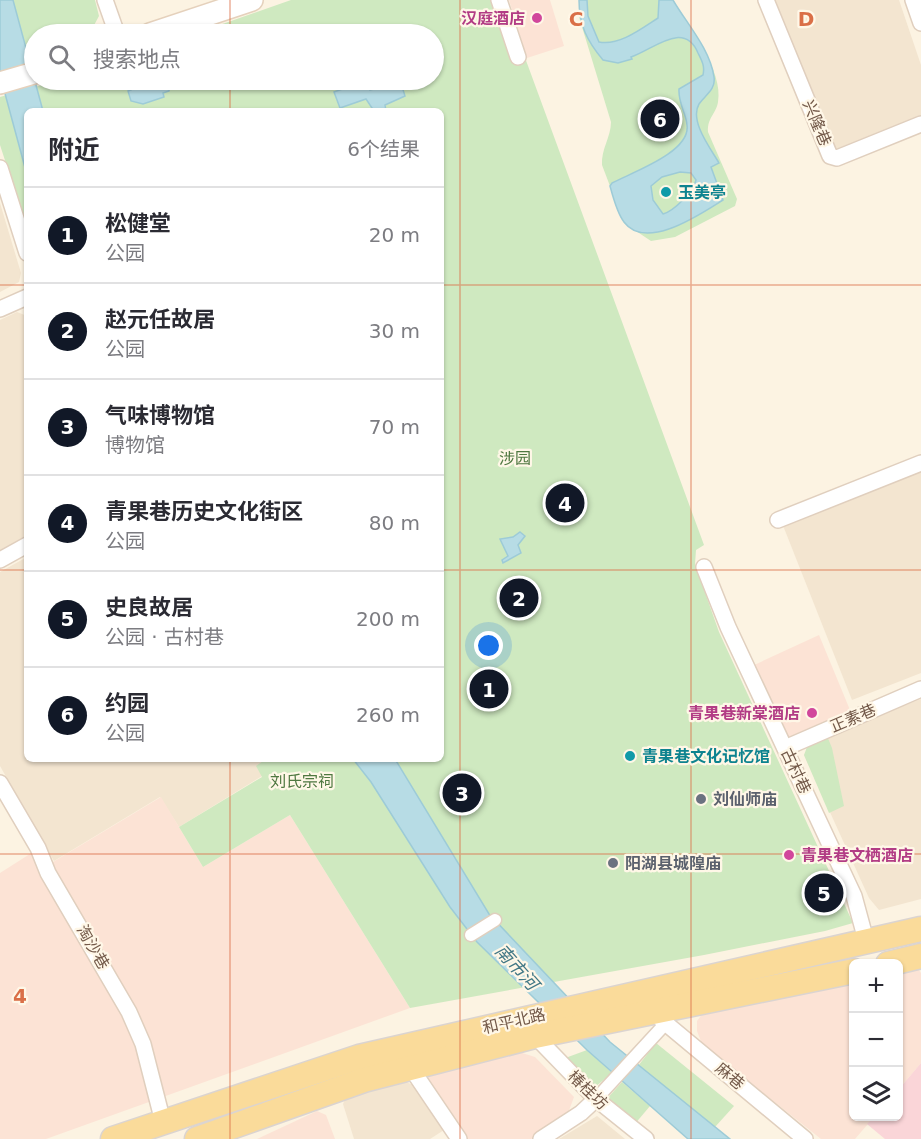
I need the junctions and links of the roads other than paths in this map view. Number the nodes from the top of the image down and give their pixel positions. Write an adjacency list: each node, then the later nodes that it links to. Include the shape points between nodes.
1 (105, 0): 7 (street)
2 (252, 0): 8 (main road)
3 (499, 0): 9 (street)
4 (766, 0): 12 (street, 兴隆巷, via 830,156 837,158)
5 (913, 0): 6 (street)
6 (921, 23)
7 (113, 24)
8 (180, 24)
9 (518, 57)
10 (24, 76): 11 (main road)
11 (0, 83)
12 (921, 123)
13 (0, 168): 14 (street)
14 (24, 244)
15 (24, 298): 16 (street)
16 (0, 309)
17 (921, 463): 18 (street)
18 (778, 520)
19 (24, 546): 20 (street)
20 (0, 560)
21 (704, 567): 23 (street, 古村巷)
22 (921, 689): 23 (street, 正素巷)
23 (785, 748): 28 (street, 古村巷, via 854,896)
24 (0, 783): 37 (street, 淘沙巷, via 129,1012 143,1044)
25 (495, 920): 27 (street)
26 (921, 929): 28 (main road, 和平北路)
27 (471, 935)
28 (867, 944): 32 (main road, 和平北路)
29 (921, 956): 30 (main road)
30 (903, 960)
31 (849, 972): 33 (main road, 和平北路)
32 (633, 995): 33 (street, 麻巷); 34 (main road, 和平北路, via 582,1005)
33 (660, 1018): 34 (main road, 和平北路); 36 (street, via 640,1052); 43 (street, 麻巷)
34 (544, 1028): 35 (main road, 和平北路); 36 (street, 椿桂坊); 37 (main road, 和平北路, via 359,1057)
35 (411, 1068): 39 (main road, 和平北路, via 355,1083); 40 (street)
36 (600, 1094): 41 (street, via 581,1113); 42 (street, 椿桂坊)
37 (163, 1122): 38 (main road, 和平北路)
38 (113, 1139)
39 (197, 1139)
40 (459, 1139)
41 (541, 1139)
42 (646, 1139)
43 (805, 1139)

